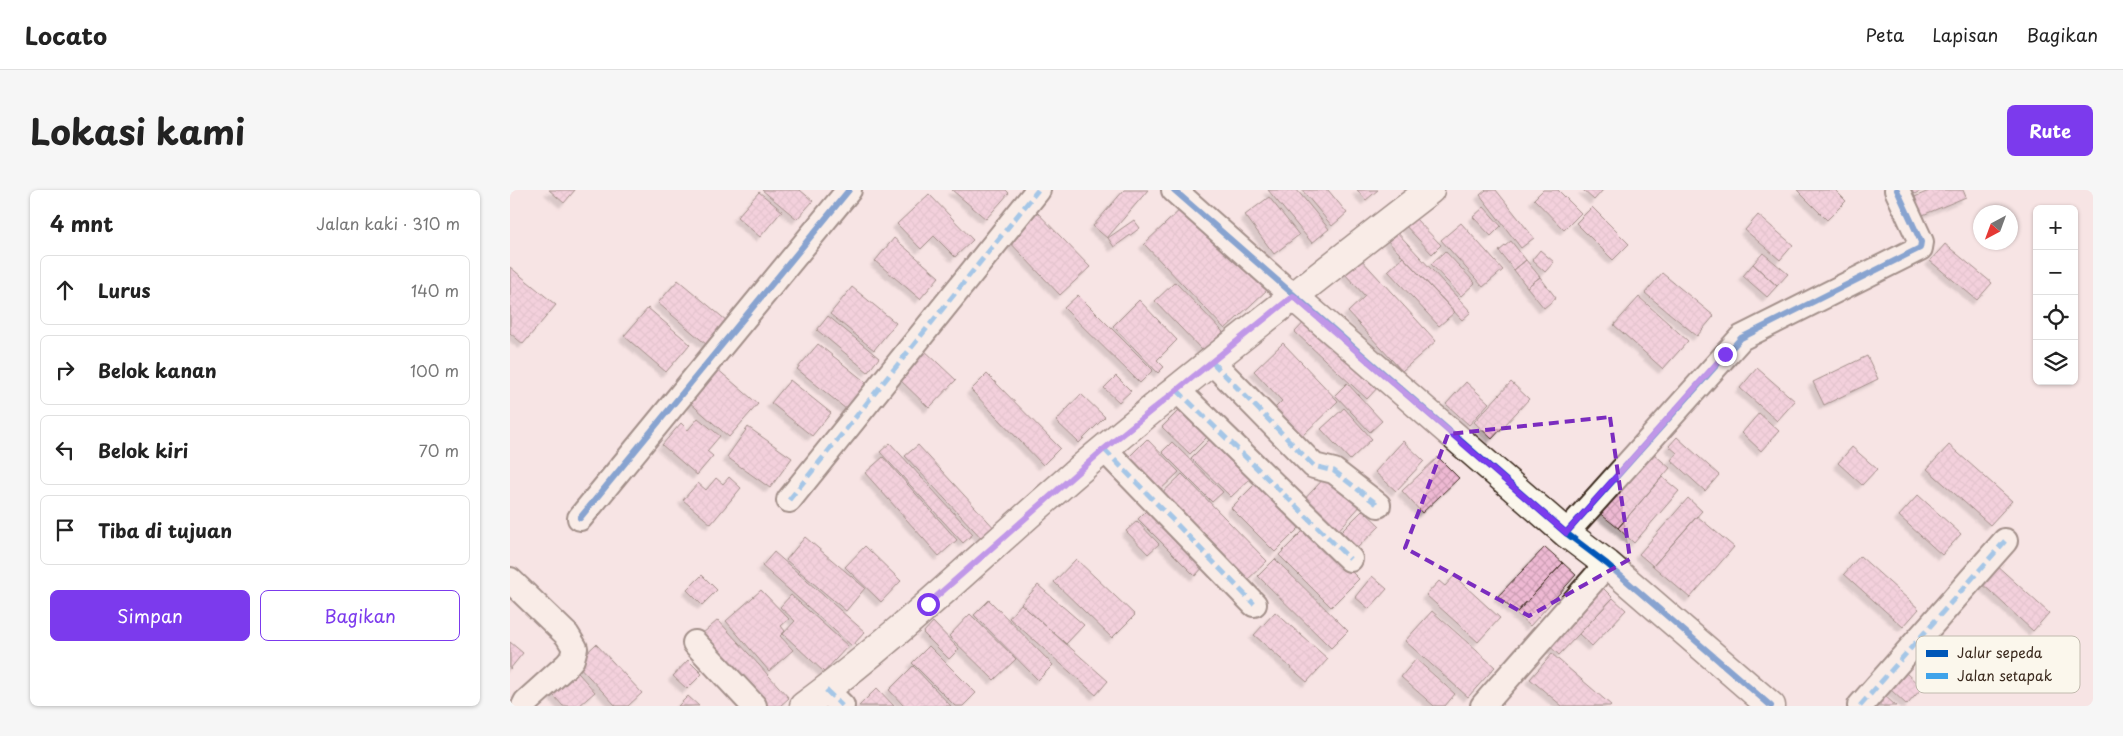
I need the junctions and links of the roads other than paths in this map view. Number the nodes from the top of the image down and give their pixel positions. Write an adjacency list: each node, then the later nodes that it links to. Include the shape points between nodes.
1 (849, 190): 12 (street)
2 (1038, 190): 10 (street)
3 (1174, 190): 6 (street)
4 (1430, 190): 6 (main road)
5 (1897, 190): 13 (street, via 1921,242 1920,248 1741,338)
6 (1293, 296): 7 (main road); 13 (main road)
7 (1212, 362): 8 (main road); 11 (street, via 1314,466 1334,471)
8 (1177, 390): 9 (main road); 15 (street)
9 (1104, 449): 18 (street); 22 (main road, via 921,610)
10 (789, 500)
11 (1378, 505)
12 (580, 518)
13 (1566, 533): 16 (main road)
14 (2005, 541): 19 (street)
15 (1350, 559)
16 (1607, 564): 26 (street); 27 (main road)
17 (510, 580): 23 (street, via 567,635 575,648 567,665)
18 (1254, 604)
19 (1922, 636)
20 (1916, 642): 28 (street)
21 (695, 643): 24 (street)
22 (834, 698): 25 (main road)
23 (524, 706)
24 (754, 706)
25 (804, 706)
26 (1484, 706)
27 (1771, 706)
28 (1860, 706)

